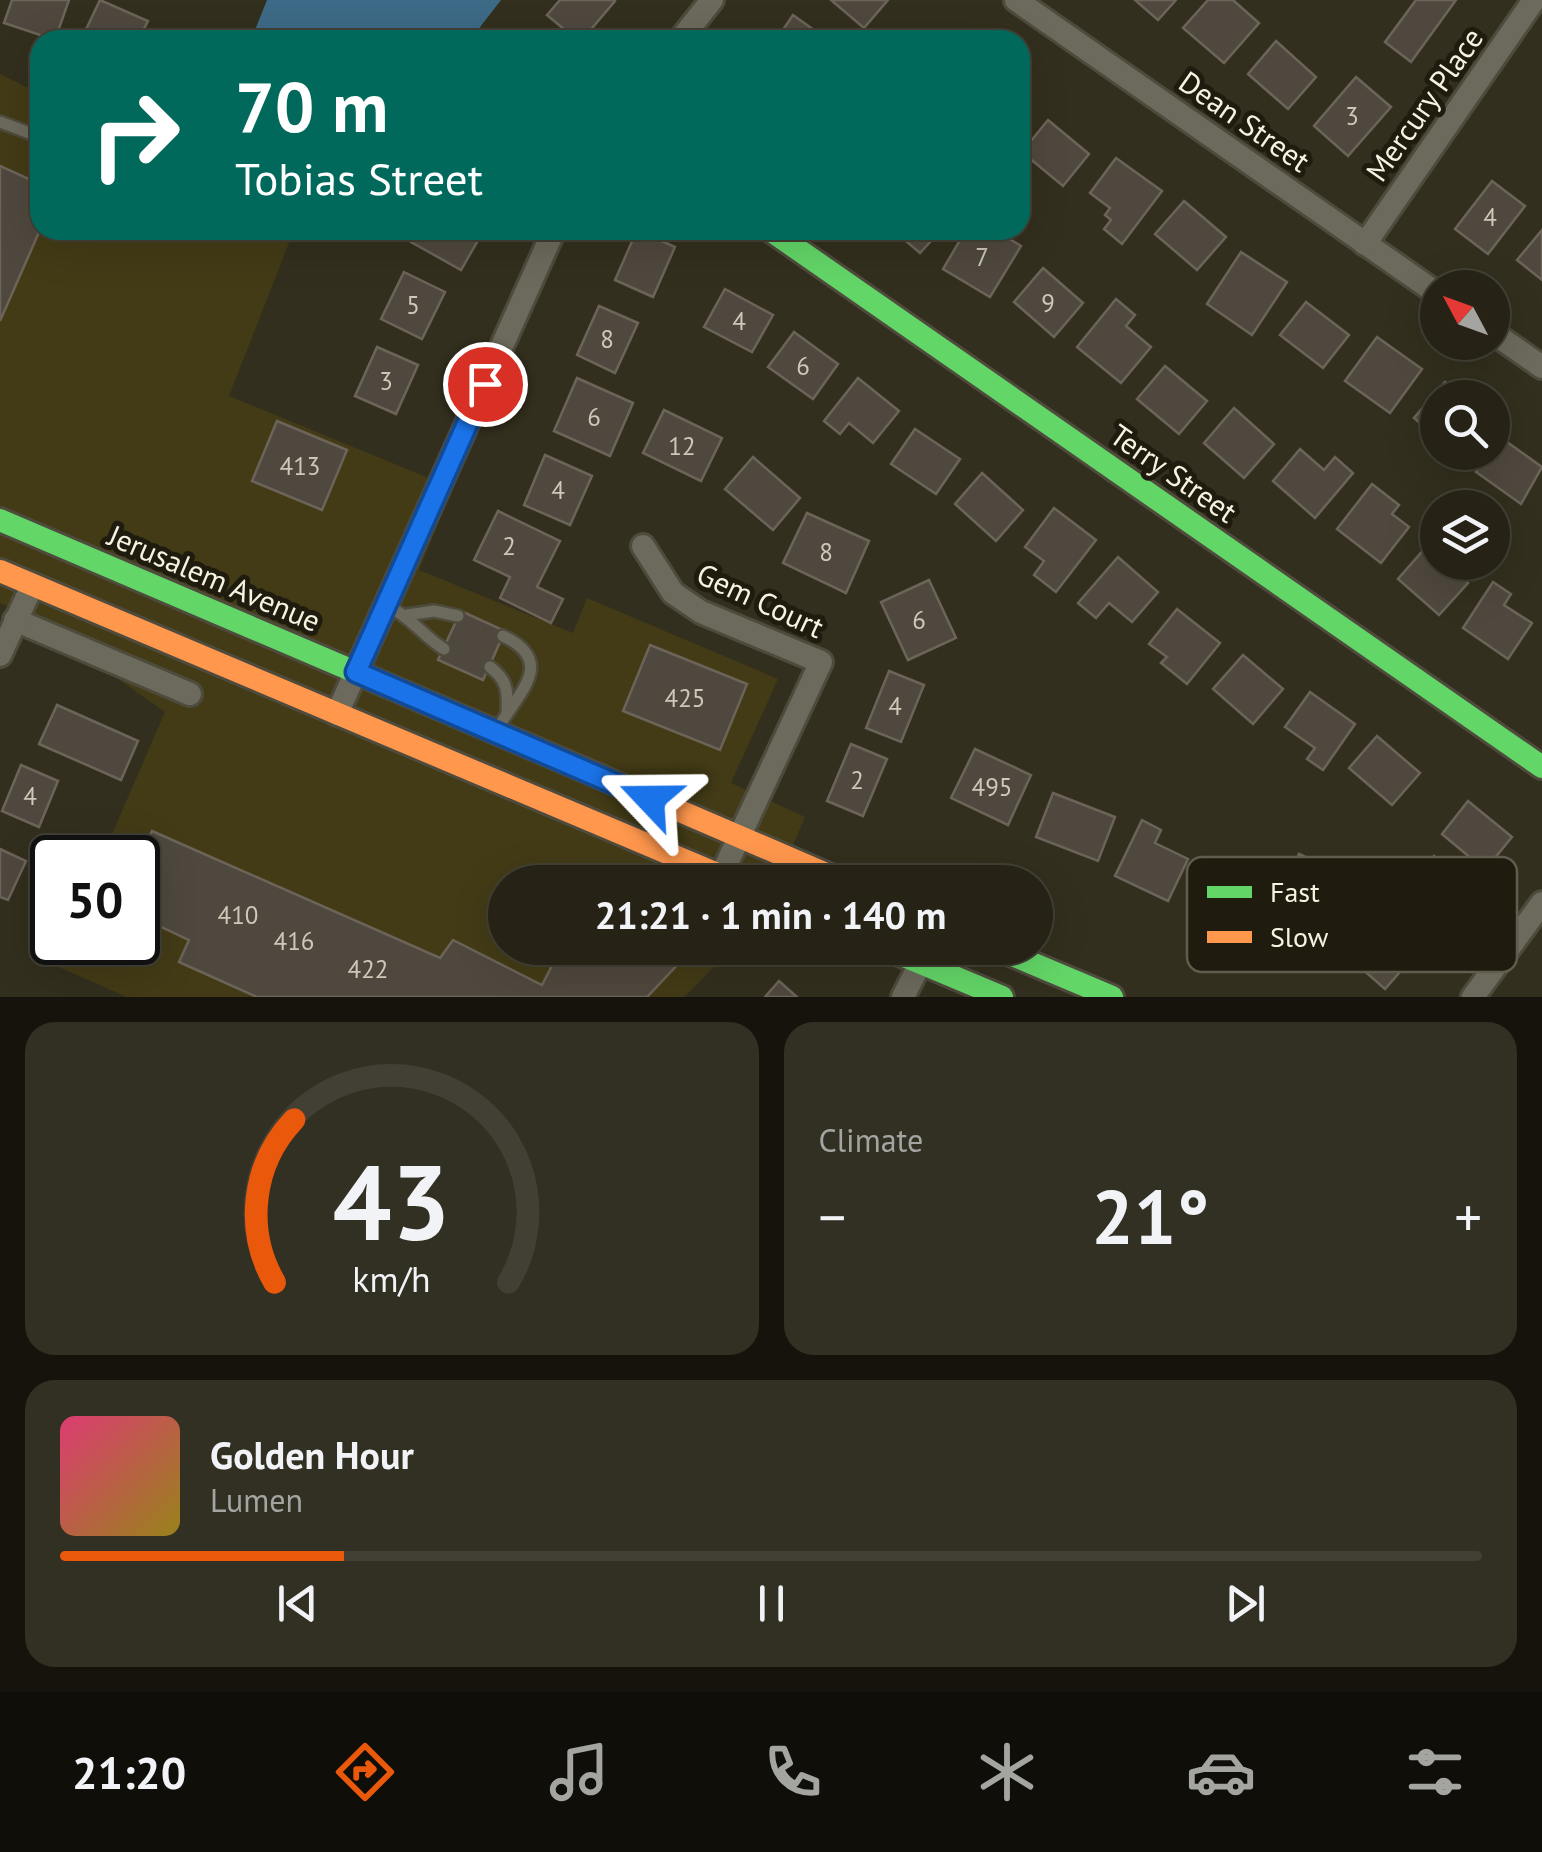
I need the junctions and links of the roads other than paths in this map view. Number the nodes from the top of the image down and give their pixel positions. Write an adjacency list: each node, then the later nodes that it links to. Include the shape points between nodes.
1 (712, 0): 4 (street)
2 (1016, 0): 9 (street, Dean Street)
3 (1534, 0): 9 (street, Mercury Place)
4 (688, 30)
5 (0, 122): 6 (lane)
6 (30, 133)
7 (550, 240): 17 (street)
8 (784, 240): 29 (main road, Terry Street)
9 (1365, 244): 10 (street, Dean Street)
10 (1420, 282)
11 (1510, 345): 12 (street)
12 (1542, 367)
13 (0, 520): 24 (main road, Jerusalem Avenue)
14 (643, 546): 30 (street, Gem Court, via 673,593 701,612 821,662)
15 (0, 571): 16 (main road)
16 (32, 586): 19 (street); 27 (main road)
17 (398, 611): 18 (lane); 21 (lane); 24 (street)
18 (458, 616)
19 (15, 620): 22 (street); 25 (street)
20 (503, 636): 26 (lane, via 521,645 531,662 528,686)
21 (444, 649)
22 (0, 655)
23 (490, 667): 26 (lane, via 508,689)
24 (356, 672): 27 (street); 28 (main road, Jerusalem Avenue)
25 (190, 694)
26 (508, 709): 28 (lane)
27 (337, 714): 31 (main road)
28 (496, 732): 30 (main road, Jerusalem Avenue)
29 (1542, 767)
30 (740, 837): 32 (street, Gem Court); 33 (main road, Jerusalem Avenue)
31 (696, 865)
32 (733, 865)
33 (805, 865)
34 (1542, 903): 35 (street)
35 (1517, 937)
36 (920, 965): 40 (street)
37 (942, 965): 41 (main road)
38 (1036, 965): 42 (main road)
39 (1491, 972): 43 (street)
40 (903, 997)
41 (1002, 997)
42 (1112, 997)
43 (1473, 997)

